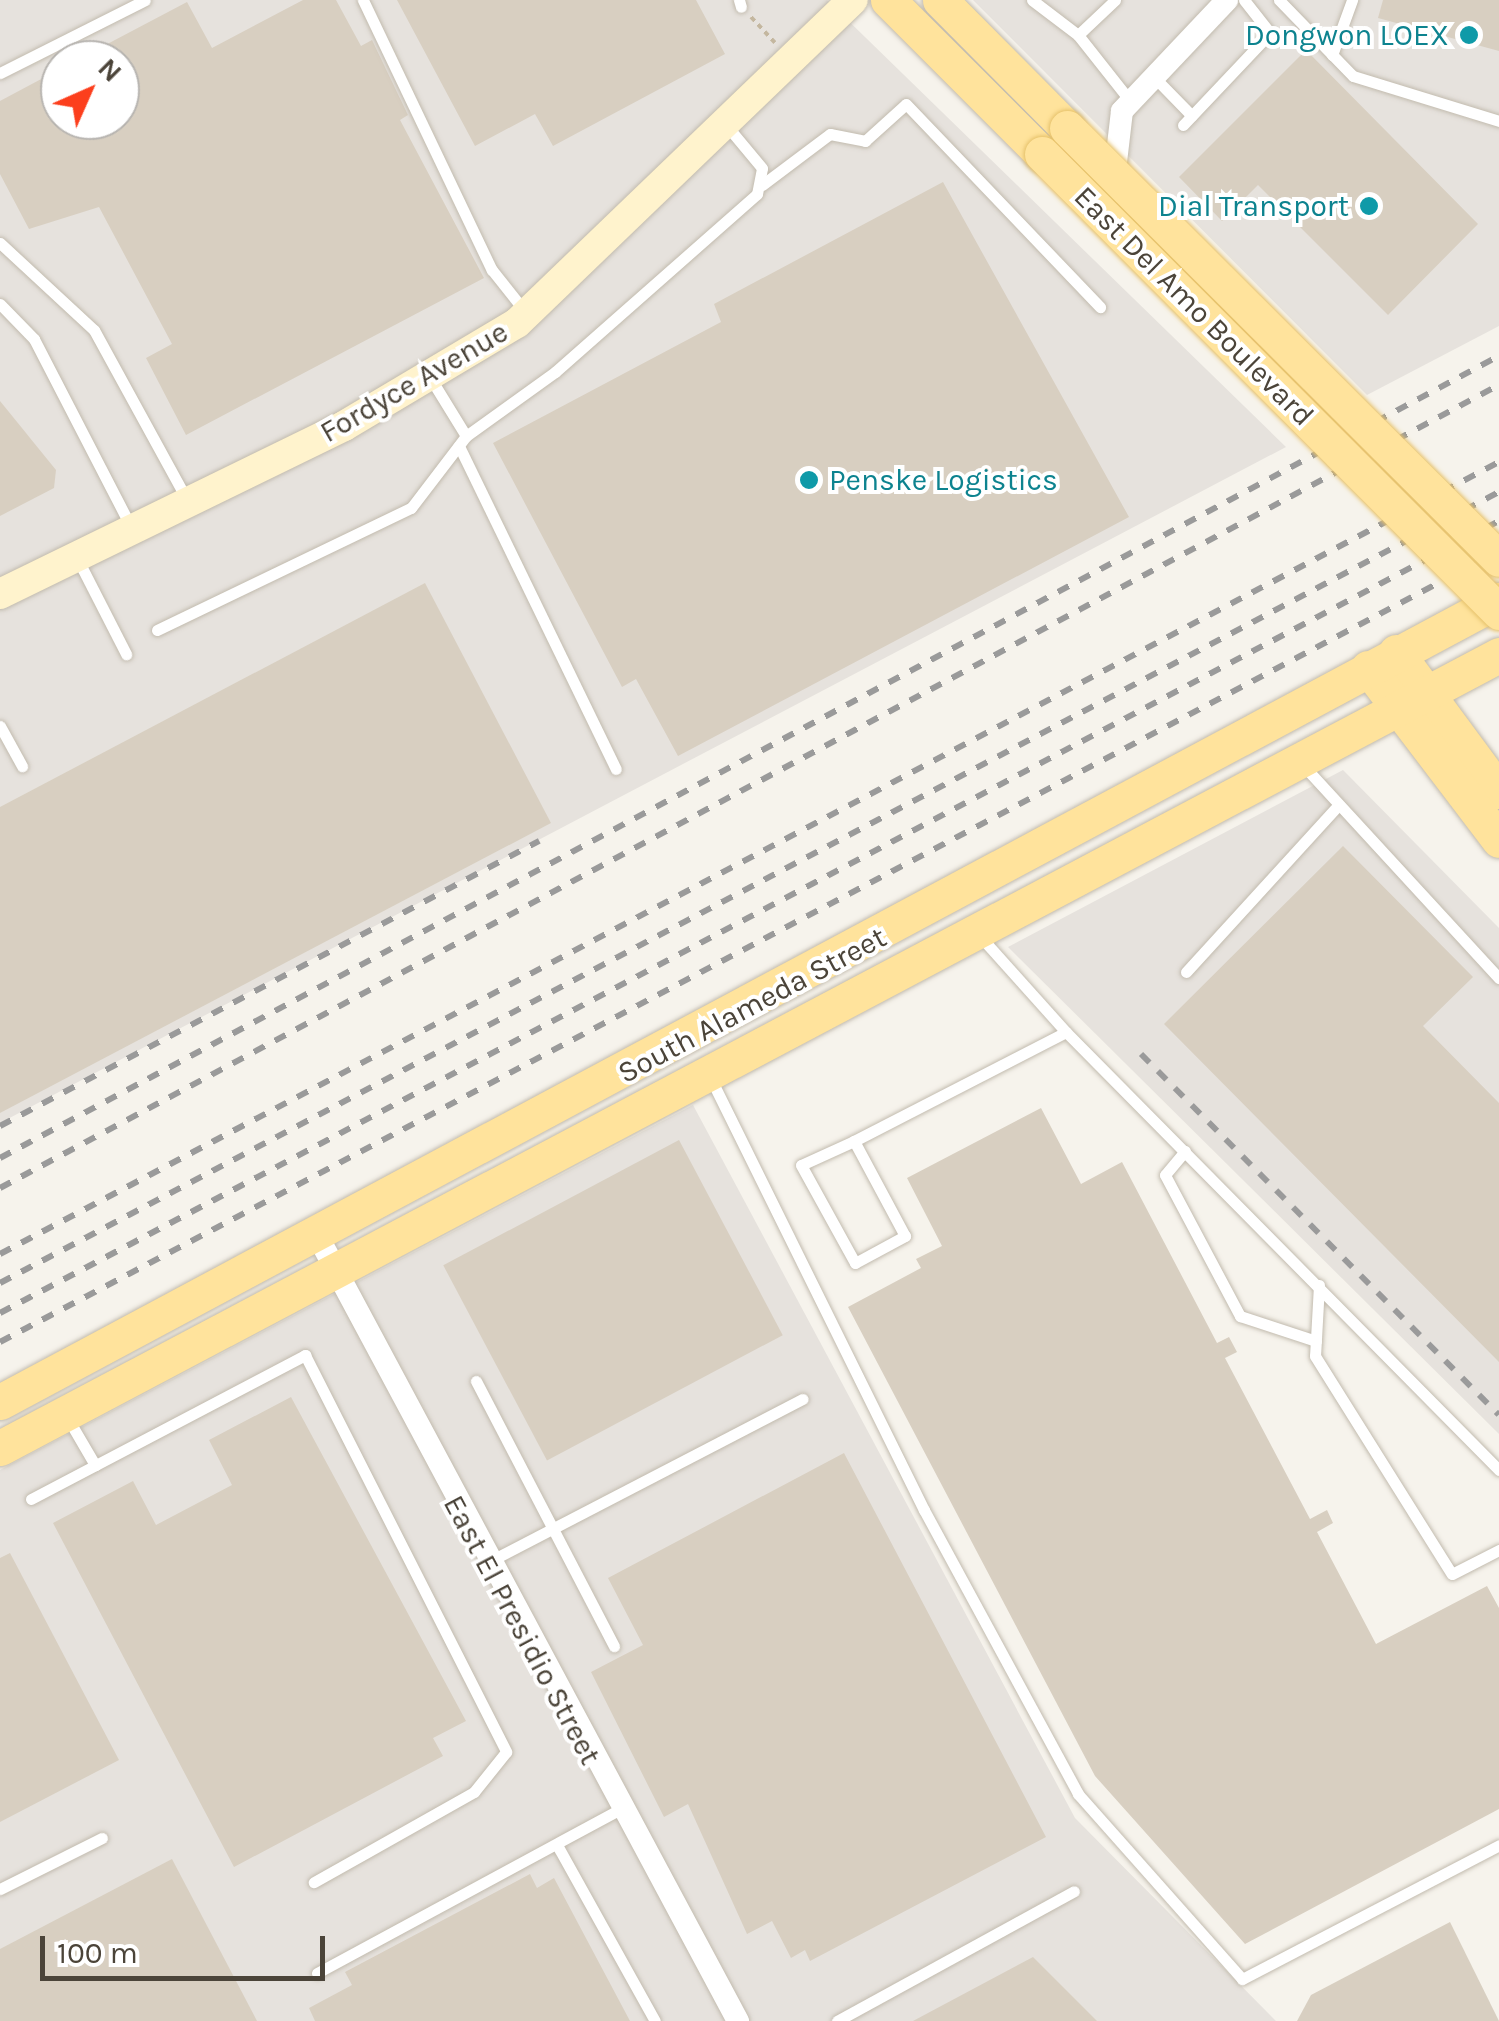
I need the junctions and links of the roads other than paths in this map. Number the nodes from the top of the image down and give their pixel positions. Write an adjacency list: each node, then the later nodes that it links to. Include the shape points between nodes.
1 (144, 0): 14 (lane)
2 (363, 0): 23 (lane, via 492,270)
3 (853, 0): 18 (street, Fordyce Avenue)
4 (888, 0): 33 (main road, East Del Amo Boulevard, bridge)
5 (940, 0): 30 (main road, East Del Amo Boulevard, bridge)
6 (1032, 0): 12 (lane)
7 (1114, 0): 12 (lane)
8 (1227, 0): 15 (street)
9 (1244, 0): 15 (lane, via 1270,34 1188,120)
10 (1278, 0): 13 (lane)
11 (1352, 0): 13 (lane)
12 (1078, 35): 16 (lane)
13 (1332, 55): 17 (lane, via 1353,76)
14 (0, 73)
15 (1154, 77): 16 (street)
16 (1131, 102): 24 (street, via 1114,140 1114,186)
17 (1499, 121)
18 (726, 126): 19 (lane, via 762,168); 23 (street, Fordyce Avenue)
19 (762, 185): 22 (lane, via 830,134 865,142 906,104); 26 (lane, via 555,372)
20 (0, 242): 27 (lane, via 94,330)
21 (0, 304): 28 (lane, via 34,338)
22 (1100, 307)
23 (528, 314): 25 (street, Fordyce Avenue)
24 (1268, 342)
25 (431, 379): 26 (lane); 27 (street, Fordyce Avenue)
26 (462, 441): 34 (lane, via 411,508); 42 (lane)
27 (188, 502): 28 (street, Fordyce Avenue)
28 (132, 528): 29 (street, Fordyce Avenue)
29 (76, 556): 31 (street, Fordyce Avenue); 35 (lane)
30 (1499, 559)
31 (0, 594)
32 (1499, 600): 37 (main road, South Alameda Street)
33 (1499, 612)
34 (157, 630)
35 (126, 654)
36 (1499, 654): 38 (main road, South Alameda Street)
37 (1382, 660): 38 (main road); 46 (main road, South Alameda Street)
38 (1411, 702): 40 (main road, South Alameda Street); 43 (main road); 45 (main road)
39 (0, 726): 41 (lane)
40 (1300, 760): 44 (lane); 47 (main road, South Alameda Street)
41 (22, 766)
42 (616, 770)
43 (1499, 790)
44 (1334, 809): 48 (lane); 49 (lane)
45 (1499, 840)
46 (960, 894): 47 (main road); 54 (main road, South Alameda Street)
47 (977, 932): 50 (lane); 51 (main road, South Alameda Street)
48 (1186, 972)
49 (1499, 978)
50 (1066, 1032): 52 (lane); 53 (lane)
51 (709, 1075): 55 (main road, South Alameda Street); 74 (lane, via 924,1510 1078,1794 1242,1979)
52 (854, 1141): 52 (lane, via 905,1236 855,1263 801,1165)
53 (1185, 1151): 56 (lane); 57 (lane, via 1165,1175 1240,1316)
54 (316, 1234): 55 (street, East El Presidio Street); 58 (main road, South Alameda Street)
55 (336, 1272): 62 (main road, South Alameda Street); 69 (street, East El Presidio Street)
56 (1320, 1285): 57 (lane); 65 (lane)
57 (1316, 1342): 68 (lane, via 1315,1356 1452,1574)
58 (46, 1378): 61 (main road, South Alameda Street); 62 (main road)
59 (476, 1381): 67 (lane)
60 (802, 1399): 67 (lane)
61 (0, 1402)
62 (66, 1414): 63 (main road, South Alameda Street); 64 (lane)
63 (0, 1448)
64 (95, 1465): 66 (lane); 75 (lane, via 305,1355 506,1752 474,1792)
65 (1499, 1470)
66 (31, 1499)
67 (555, 1527): 69 (lane); 70 (lane)
68 (1499, 1550)
69 (486, 1563): 71 (street, East El Presidio Street)
70 (614, 1646)
71 (617, 1810): 73 (lane); 80 (street, East El Presidio Street)
72 (102, 1838): 76 (lane)
73 (557, 1845): 78 (lane); 79 (lane)
74 (1499, 1845)
75 (314, 1882)
76 (0, 1890)
77 (1074, 1890): 81 (lane)
78 (317, 1973)
79 (654, 2021)
80 (738, 2021)
81 (837, 2021)

